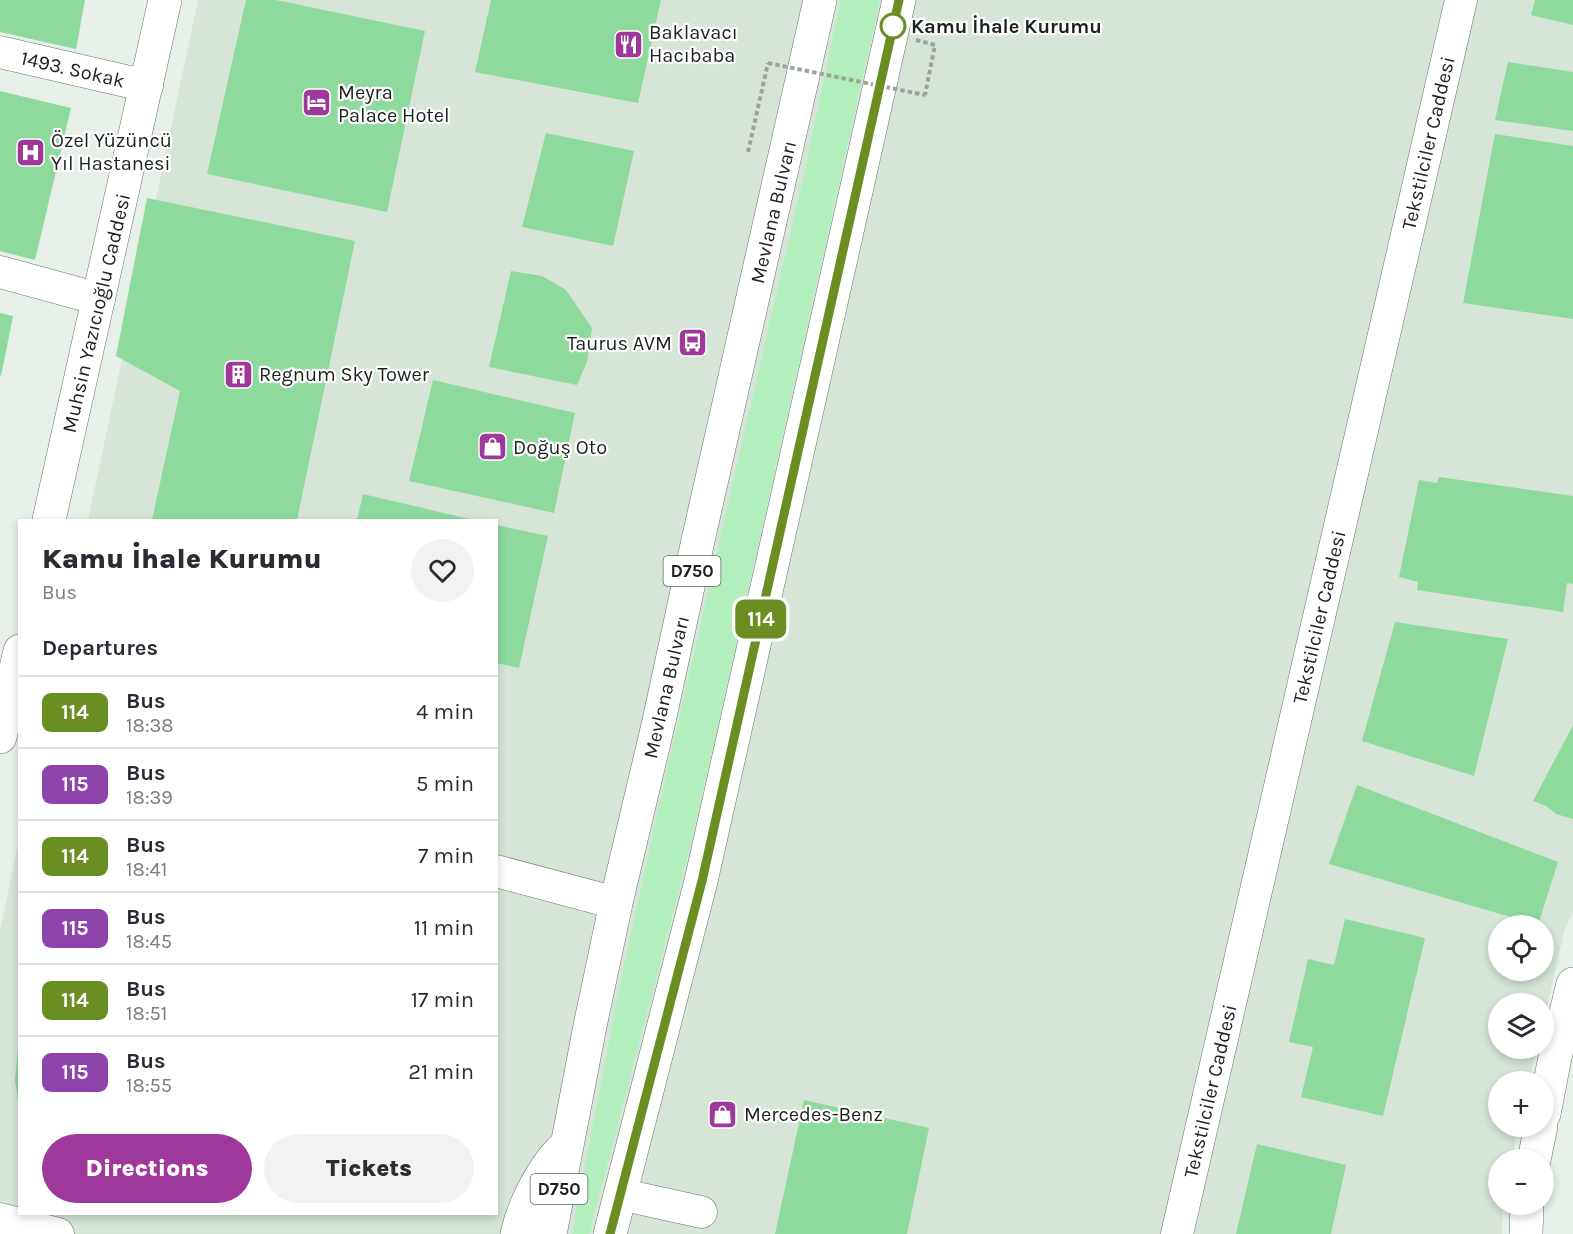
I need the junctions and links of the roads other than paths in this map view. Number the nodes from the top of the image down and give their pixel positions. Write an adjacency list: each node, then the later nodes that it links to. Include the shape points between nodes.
1 (165, 0): 6 (main road, Muhsin Yazıcıoğlu Caddesi)
2 (820, 0): 13 (main road, Mevlana Bulvarı / D750)
3 (899, 0): 17 (main road, via 702,881)
4 (1461, 0): 27 (street, Tekstilciler Caddesi)
5 (0, 52): 6 (street, 1493. Sokak)
6 (147, 86): 8 (main road, Muhsin Yazıcıoğlu Caddesi)
7 (0, 272): 8 (street)
8 (99, 299): 9 (main road, Muhsin Yazıcıoğlu Caddesi)
9 (49, 519)
10 (18, 660): 11 (main road)
11 (0, 737)
12 (498, 872): 13 (street)
13 (616, 903): 16 (main road, Mevlana Bulvarı / D750)
14 (1573, 984): 15 (main road)
15 (1552, 1071)
16 (567, 1143): 23 (main road, via 534,1189); 24 (main road, Mevlana Bulvarı / D750)
17 (629, 1160): 18 (main road); 25 (main road, D750)
18 (633, 1197): 19 (street); 26 (main road)
19 (702, 1212)
20 (1527, 1215): 28 (main road)
21 (0, 1219): 22 (street)
22 (58, 1234)
23 (516, 1234)
24 (550, 1234)
25 (610, 1234)
26 (634, 1234)
27 (1177, 1234)
28 (1526, 1234)

